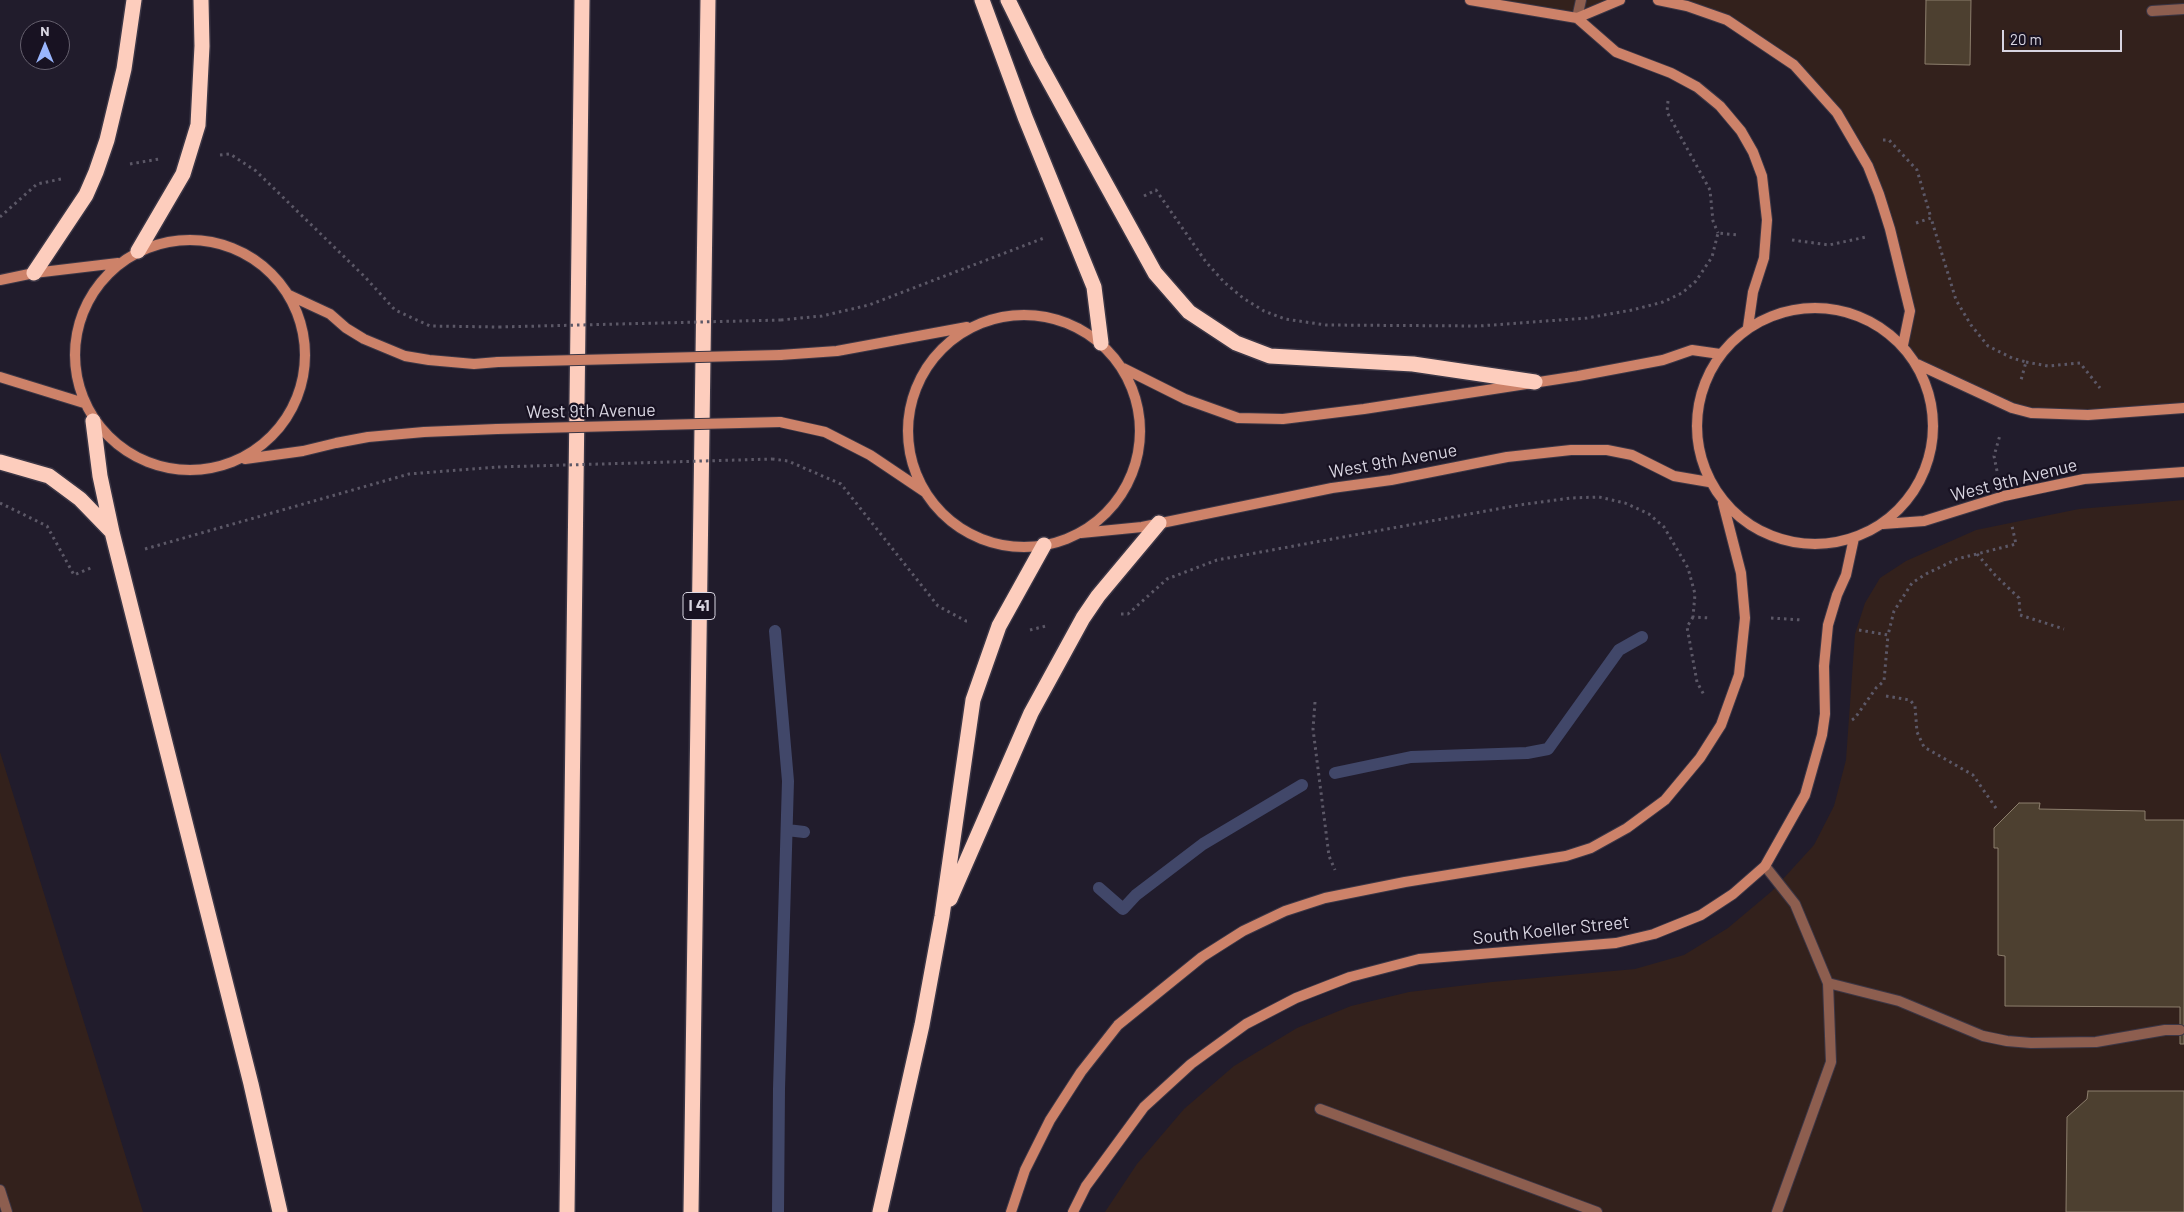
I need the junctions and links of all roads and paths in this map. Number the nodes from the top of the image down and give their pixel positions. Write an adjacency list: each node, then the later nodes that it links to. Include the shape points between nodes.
1 (134, 0): 17 (highway, via 124,69)
2 (201, 0): 15 (highway, via 198,124)
3 (582, 0): 89 (highway)
4 (708, 0): 90 (highway, I 41)
5 (982, 0): 22 (highway)
6 (1008, 0): 18 (highway)
7 (1470, 0): 13 (main road)
8 (1581, 0): 13 (street)
9 (1620, 0): 13 (main road)
10 (1658, 0): 35 (main road, via 1727,20 1794,66 1837,113 1868,166 1890,230 1910,311)
11 (2184, 9): 12 (street)
12 (2152, 11)
13 (1577, 18): 14 (main road, via 1616,52)
14 (1671, 73): 23 (path, via 1667,112 1710,190 1713,221); 33 (main road, via 1697,87 1720,106 1741,130 1762,176 1767,237)
15 (188, 156): 17 (path, via 146,160); 22 (path, bridge, via 230,154 256,171 395,310 430,326 781,320 822,316 869,305); 27 (highway, via 183,174)
16 (1917, 170): 20 (path)
17 (96, 172): 19 (path, via 37,184); 29 (highway, via 86,195)
18 (1119, 208): 23 (path, via 1156,190 1206,262 1243,298 1285,319 1326,325 1479,326 1587,318 1632,310 1663,302 1682,293 1696,281 1712,257); 43 (highway, via 1155,273 1189,312 1236,343 1270,356 1413,364)
19 (0, 217)
20 (1931, 218): 21 (path); 37 (path, via 1956,300 1971,325 1988,346)
21 (1913, 224)
22 (1070, 228): 34 (highway, via 1094,287)
23 (1718, 233): 24 (path)
24 (1738, 235)
25 (1866, 237): 26 (path, via 1829,245)
26 (1791, 240)
27 (138, 251): 28 (main road); 31 (main road, via 185,239 233,247 255,259)
28 (118, 263): 29 (main road); 44 (main road, via 92,292 77,327 74,366)
29 (34, 273): 30 (main road)
30 (0, 280)
31 (289, 294): 32 (main road, bridge, via 330,314 364,339 406,356 474,364 837,351); 48 (main road, via 302,324 306,356 302,388 288,417 268,441)
32 (972, 326): 34 (main road, via 1005,316 1039,315 1072,324); 53 (main road, via 940,351 925,370 912,399 908,431 912,462)
33 (1748, 327): 35 (main road, via 1787,310 1829,307 1869,320); 36 (main road)
34 (1101, 343): 40 (main road)
35 (1903, 345): 39 (main road)
36 (1720, 354): 43 (main road, via 1692,350 1662,360); 52 (main road, via 1703,384 1696,417 1698,451)
37 (2026, 362): 38 (path, via 2048,366); 42 (path)
38 (2080, 363)
39 (1917, 364): 45 (main road, via 2012,408 2031,413 2088,415); 57 (main road, via 1933,406 1932,451 1915,492)
40 (1123, 368): 43 (main road, via 1185,400 1238,418 1284,419); 60 (main road, via 1138,404 1141,441 1134,469 1110,510)
41 (0, 377): 44 (main road)
42 (2020, 380)
43 (1535, 382)
44 (84, 404): 46 (main road)
45 (2184, 408)
46 (94, 421): 48 (main road, via 123,450 160,467 201,470); 59 (highway, via 100,476)
47 (2000, 435): 50 (path, via 1994,456)
48 (241, 459): 53 (main road, West 9th Avenue, bridge, via 303,451 368,437 424,432 780,422 825,432 870,455)
49 (0, 462): 59 (highway, via 49,476 80,499)
50 (1998, 471)
51 (2184, 472): 57 (main road, West 9th Avenue, via 2084,479 2004,496 1924,521)
52 (1709, 482): 55 (main road); 56 (main road, West 9th Avenue, via 1674,476 1632,455 1607,450 1570,450 1507,457 1332,488)
53 (926, 492): 62 (main road, via 948,518 977,537 1010,546)
54 (0, 503): 65 (path, via 47,526 74,575)
55 (1723, 503): 61 (main road, via 1751,526 1783,541 1819,545); 77 (main road, via 1741,573 1745,618 1739,675)
56 (1159, 523): 60 (main road, West 9th Avenue); 82 (highway, via 1083,618 1031,713)
57 (1884, 524): 61 (main road)
58 (2012, 526): 64 (path, via 2016,544)
59 (112, 532): 88 (highway)
60 (1080, 533): 62 (main road)
61 (1854, 538): 78 (main road, South Koeller Street, via 1846,575 1828,625)
62 (1044, 545): 82 (highway, via 999,626 973,700)
63 (135, 552): 71 (path, bridge, via 409,474 498,467 772,459 788,461 841,484 938,606)
64 (1977, 554): 72 (path, via 2019,598 2020,615); 74 (path, via 1957,560 1912,583 1894,611)
65 (96, 566)
66 (1113, 615): 67 (path, via 1128,614 1166,579 1217,560 1519,505 1599,497 1625,503 1649,514 1664,527 1688,568 1695,594)
67 (1693, 617): 68 (path); 77 (path, via 1688,627 1697,682)
68 (1710, 618)
69 (1770, 618): 70 (path)
70 (1803, 620)
71 (972, 621)
72 (2064, 628)
73 (1859, 630): 74 (path)
74 (1888, 635): 78 (path, via 1884,681 1855,718)
75 (1886, 696): 79 (path, via 1910,700 1915,706 1917,732 1924,747 1973,775)
76 (1315, 702): 81 (path, via 1313,730 1330,856)
77 (1720, 725): 81 (main road, via 1700,758 1665,800 1627,828 1591,848 1538,862)
78 (1822, 736): 80 (main road, South Koeller Street, via 1805,795)
79 (1998, 810)
80 (1765, 866): 83 (street, via 1795,904); 93 (main road, South Koeller Street, via 1733,894 1701,915 1654,934 1616,943 1419,959 1350,976 1296,998 1238,1030 1191,1064 1144,1107 1086,1186)
81 (1343, 894): 92 (main road, via 1285,911 1243,931 1202,957 1118,1025 1081,1072 1050,1120 1025,1170)
82 (942, 916): 91 (highway, via 922,1025)
83 (1828, 983): 84 (street, via 1899,1001 1983,1036 2007,1041 2096,1042); 95 (street, via 1831,1062)
84 (2180, 1030)
85 (1320, 1109): 94 (street)
86 (0, 1190): 87 (street)
87 (7, 1212)
88 (280, 1212)
89 (567, 1212)
90 (691, 1212)
91 (880, 1212)
92 (1012, 1212)
93 (1074, 1212)
94 (1597, 1212)
95 (1777, 1212)

